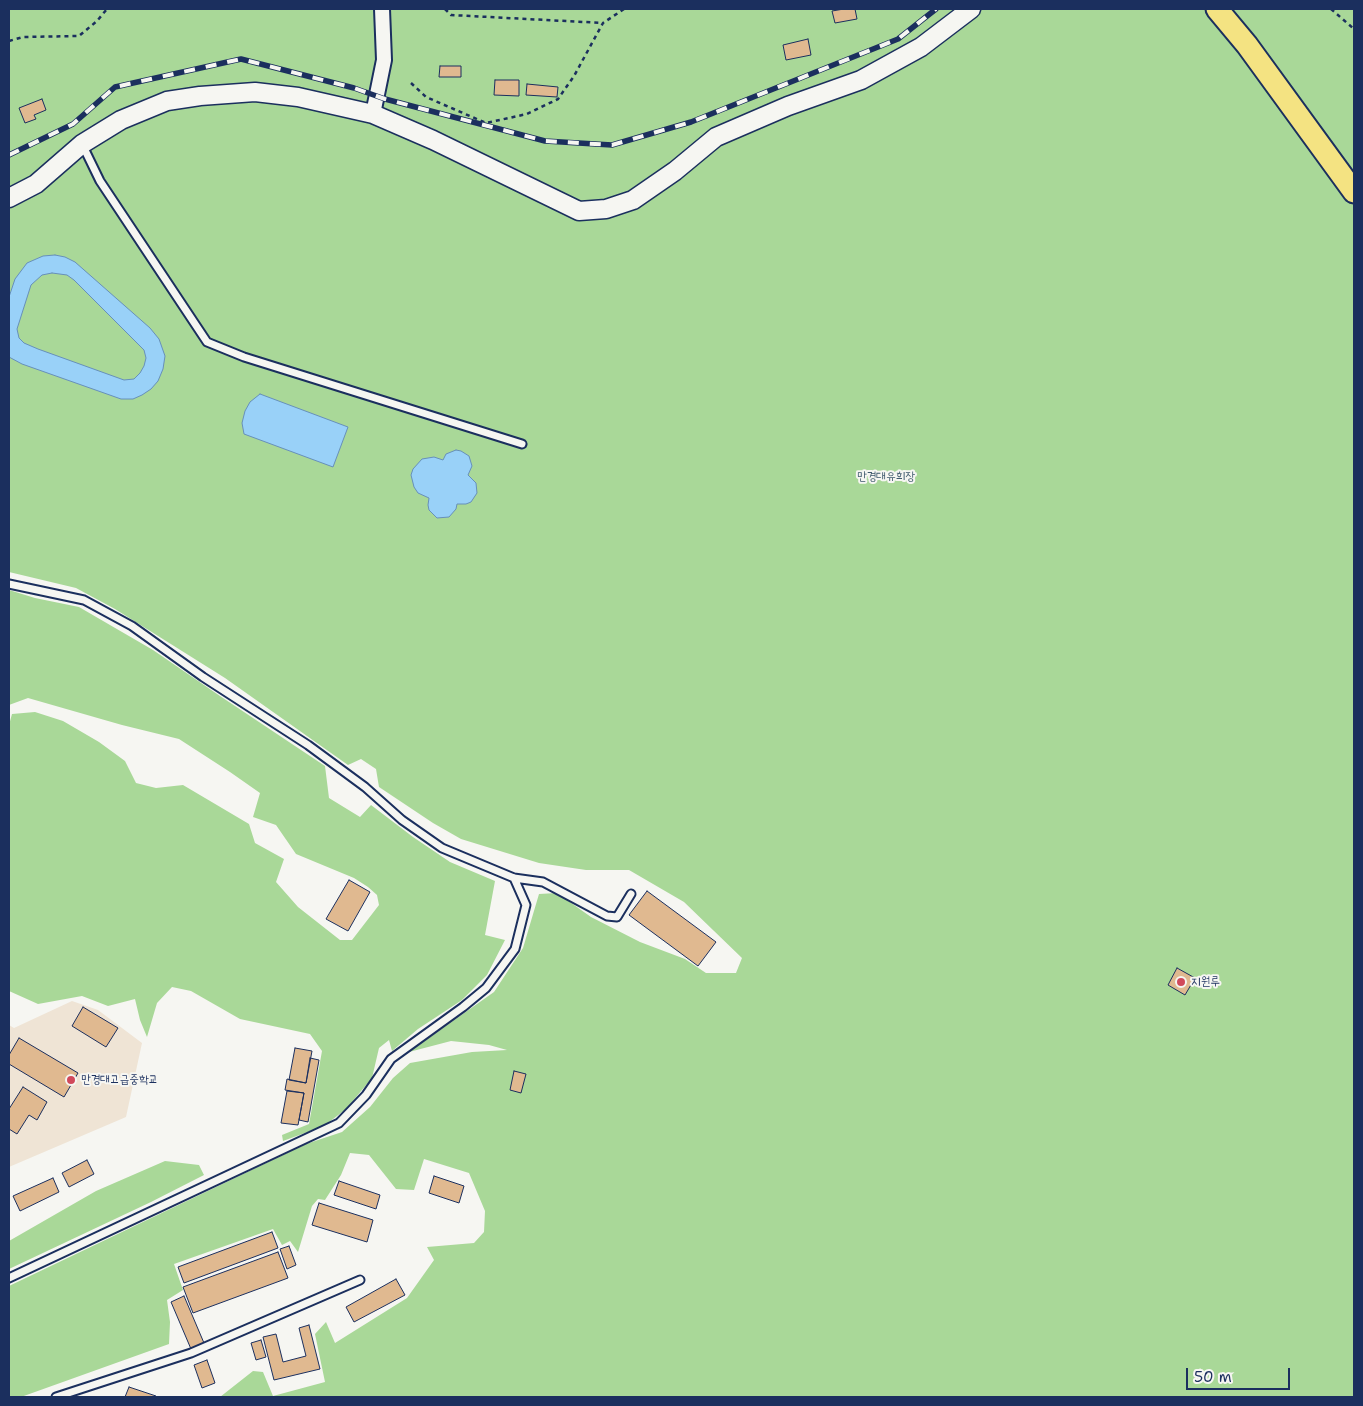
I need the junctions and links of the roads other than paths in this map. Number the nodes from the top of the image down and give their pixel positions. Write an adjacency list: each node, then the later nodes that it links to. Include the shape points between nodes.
1 (382, 9): 4 (street, via 384,60)
2 (971, 9): 4 (street, via 921,47 861,80 788,106 716,137 633,200 606,210 579,211)
3 (1217, 9): 6 (main road)
4 (373, 114): 5 (street, via 255,92 200,96 167,101 121,120)
5 (82, 144): 7 (street, via 36,184); 8 (lane, via 100,181 207,342 244,357)
6 (1354, 192)
7 (9, 198)
8 (522, 444)
9 (9, 584): 10 (lane, via 84,600 132,626 308,745 442,848)
10 (514, 878): 11 (lane, via 543,882 607,916 617,917); 12 (lane, via 526,905 515,949 486,988 391,1059 366,1095 339,1123)
11 (631, 894)
12 (9, 1278)
13 (360, 1280): 14 (lane, via 191,1353)
14 (56, 1397)

